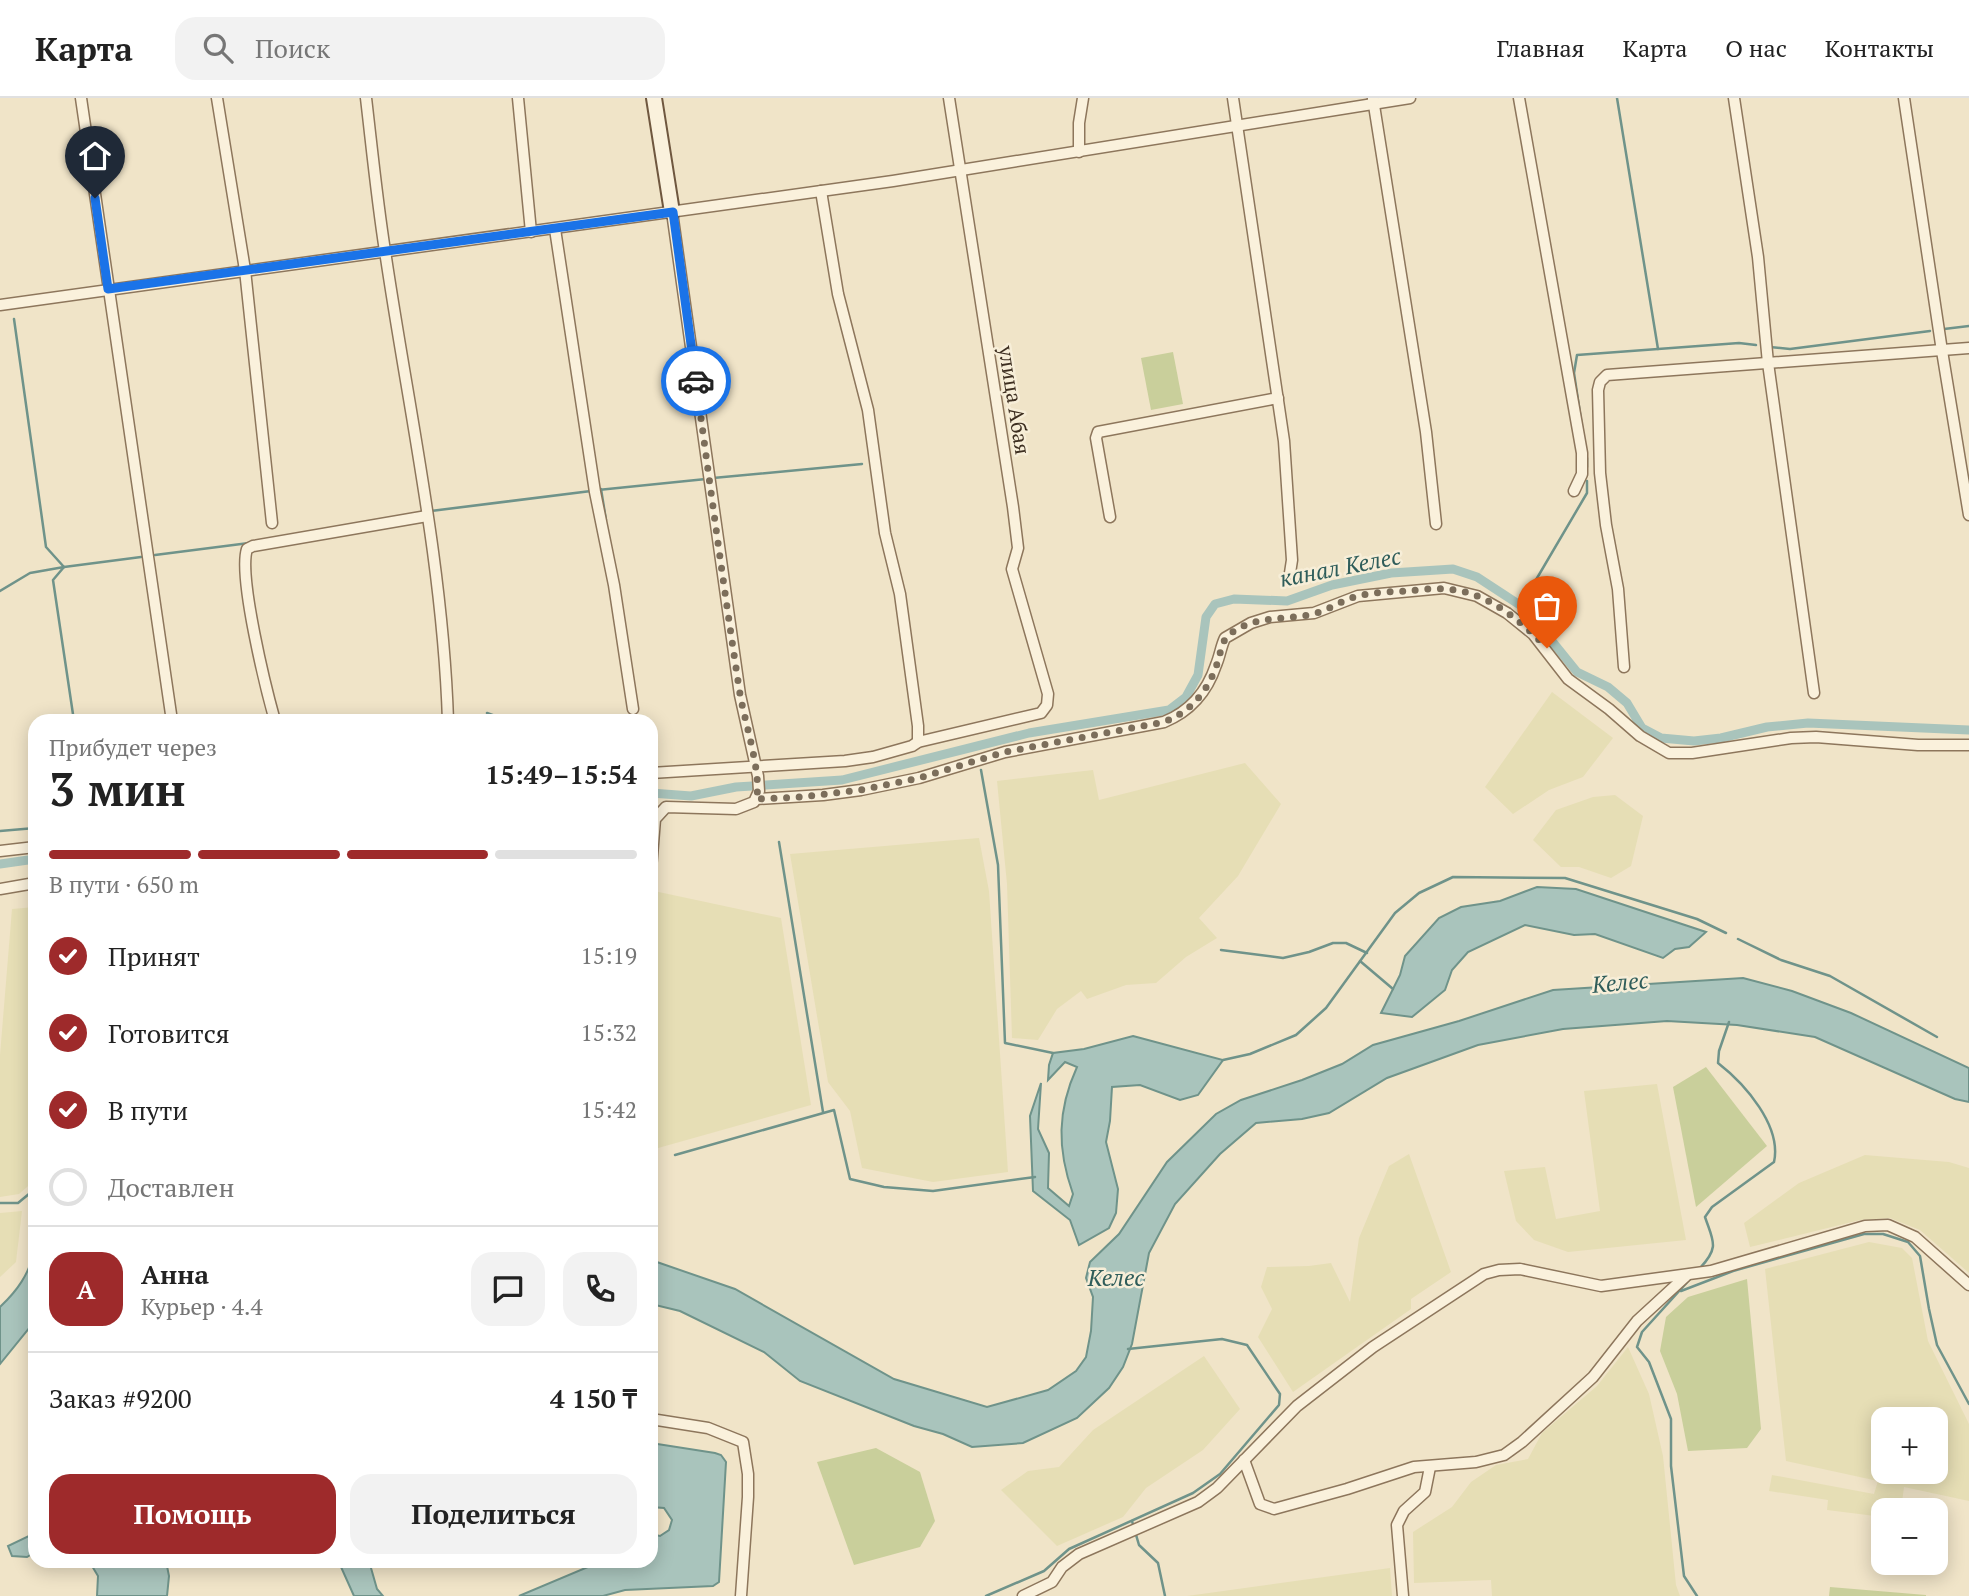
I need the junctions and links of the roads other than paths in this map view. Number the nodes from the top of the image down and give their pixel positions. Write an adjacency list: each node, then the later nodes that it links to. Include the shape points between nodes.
1 (81, 98): 23 (street)
2 (217, 98): 22 (street)
3 (366, 98): 21 (street)
4 (518, 98): 20 (street)
5 (654, 98): 18 (main road)
6 (949, 98): 16 (street, улица Абая)
7 (1083, 98): 15 (street)
8 (1233, 98): 14 (street)
9 (1410, 98): 13 (street)
10 (1519, 98): 30 (street, via 1577,415)
11 (1734, 98): 27 (street, via 1758,257)
12 (1904, 98): 26 (street)
13 (1373, 101): 14 (street); 36 (street)
14 (1237, 127): 15 (street); 28 (street)
15 (1080, 152): 16 (street)
16 (961, 171): 17 (street); 44 (street, улица Абая, via 1017,535 1018,554 1012,569 1048,703 1041,713)
17 (821, 191): 18 (street); 44 (street, via 838,294 868,410 885,533 900,594)
18 (673, 212): 19 (street); 46 (street, via 740,695)
19 (555, 229): 20 (street); 40 (street)
20 (531, 232): 21 (street)
21 (385, 251): 22 (street); 32 (street)
22 (245, 270): 23 (street); 35 (street)
23 (108, 289): 24 (street); 41 (street)
24 (0, 305)
25 (1969, 348): 26 (street)
26 (1941, 351): 27 (street); 33 (street)
27 (1768, 363): 29 (street, via 1602,377 1598,400); 39 (street)
28 (1278, 398): 34 (street, via 1098,432); 37 (street)
29 (1600, 473): 30 (street); 38 (street, via 1618,589)
30 (1582, 474): 31 (street)
31 (1574, 491)
32 (427, 512): 42 (street, via 247,549 253,623); 43 (street)
33 (1969, 515)
34 (1110, 517)
35 (272, 523)
36 (1436, 524)
37 (1290, 573)
38 (1624, 667)
39 (1814, 693)
40 (633, 709)
41 (171, 714)
42 (273, 714)
43 (447, 714)
44 (918, 742): 46 (street, via 873,757)
45 (1969, 745): 48 (street, via 1816,737 1670,753 1640,736 1568,679 1534,634 1507,613 1477,596 1444,589 1358,596 1314,614 1251,623 1225,638 1202,695 1164,722 1005,752 861,790 812,796)
46 (757, 771): 47 (street); 48 (street)
47 (658, 773)
48 (758, 795): 50 (street, via 750,805 736,808)
49 (658, 806): 50 (street)
50 (666, 807): 51 (street)
51 (658, 816)
52 (28, 848): 53 (street)
53 (0, 851)
54 (28, 884): 55 (street)
55 (0, 889)
56 (1686, 1276): 57 (street, via 1866,1226 1888,1225 1915,1237); 59 (street, via 1601,1286 1520,1269 1484,1274 1373,1347 1297,1406); 60 (street, via 1637,1321 1593,1377 1522,1442 1504,1455)
57 (1969, 1285)
58 (658, 1420): 61 (street, via 708,1428 743,1442 748,1497)
59 (1244, 1460): 60 (street, via 1260,1504 1274,1509 1414,1466); 62 (street, via 1198,1502 1079,1554 1052,1582)
60 (1430, 1467): 63 (street, via 1425,1492 1404,1511 1397,1525)
61 (739, 1593)
62 (1023, 1596)
63 (1403, 1596)

